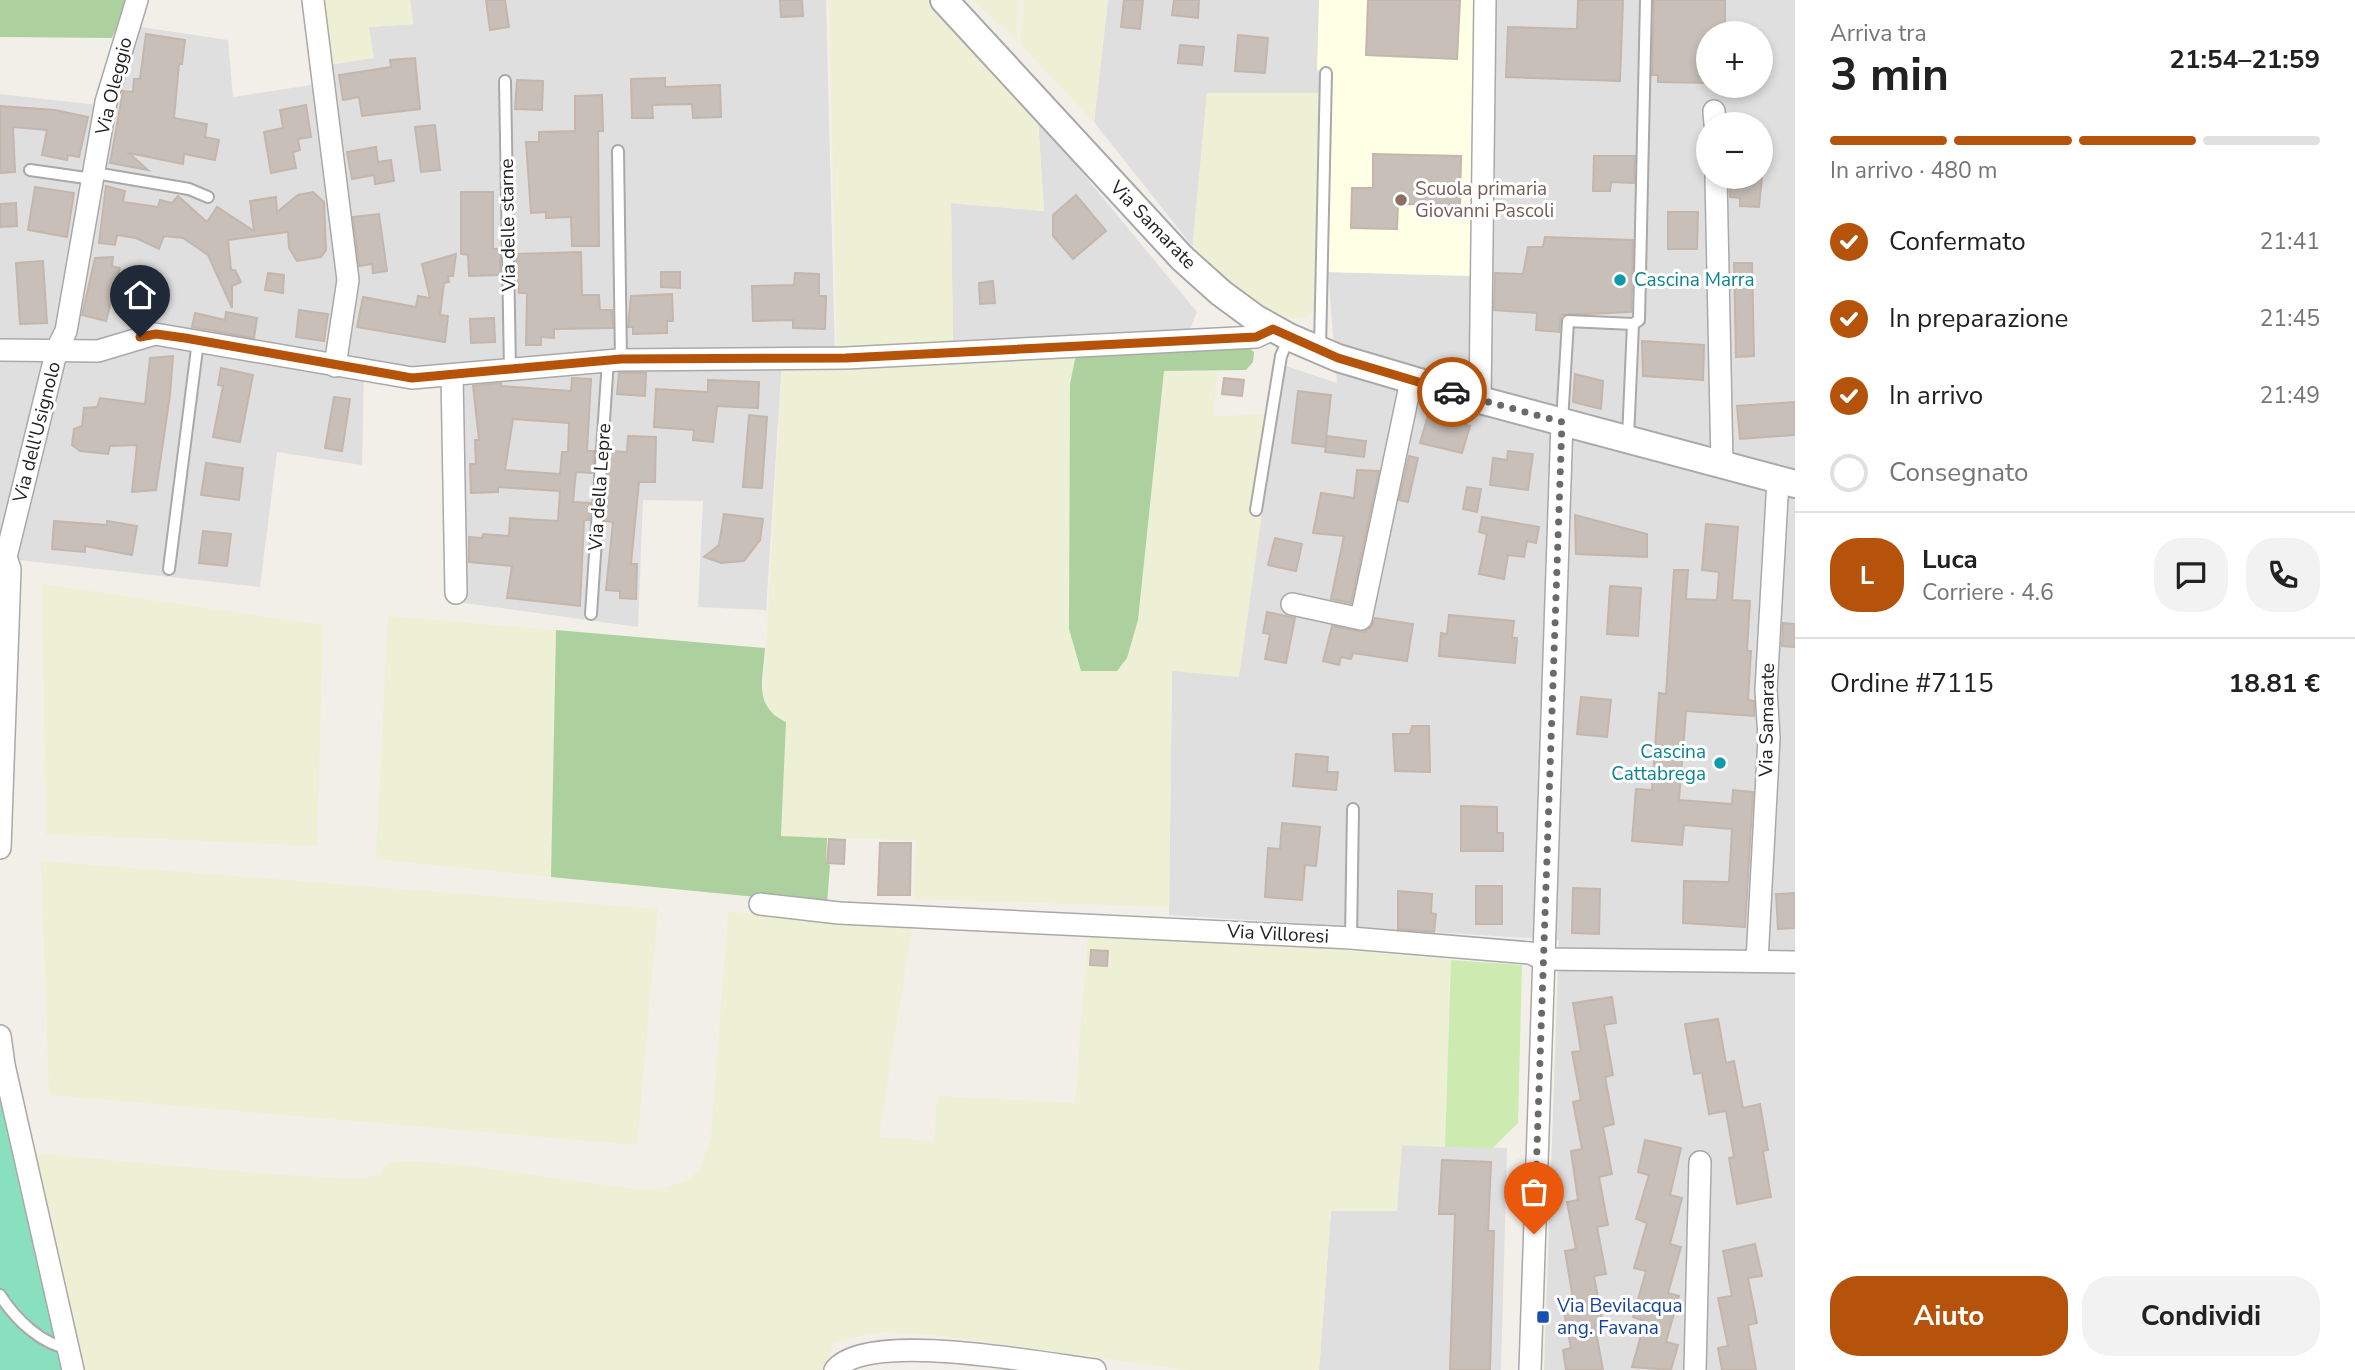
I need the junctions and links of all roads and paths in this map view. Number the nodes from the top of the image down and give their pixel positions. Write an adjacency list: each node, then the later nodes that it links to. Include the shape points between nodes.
1 (136, 0): 10 (street, Via Oleggio, via 106,102)
2 (313, 0): 20 (street, via 348,280)
3 (944, 0): 14 (street, Via Samarate, via 1170,246 1221,293)
4 (1485, 0): 24 (street)
5 (1646, 0): 13 (lane, via 1639,320)
6 (1326, 73): 18 (lane)
7 (505, 80): 21 (lane, Via delle starne)
8 (618, 151): 19 (lane, Via della Lepre)
9 (30, 170): 10 (lane)
10 (94, 176): 12 (lane, via 189,189); 16 (street, Via Oleggio, via 66,331)
11 (1716, 189): 27 (street)
12 (208, 197)
13 (1633, 324): 25 (lane, via 1568,321); 26 (lane)
14 (1281, 333): 18 (street, Via Samarate); 19 (street, Via dell'Usignolo, via 846,358); 29 (lane)
15 (198, 341): 16 (street, Via dell'Usignolo, via 149,335 98,351); 20 (street, Via dell'Usignolo); 31 (lane)
16 (57, 349): 17 (street); 30 (street, Via dell'Usignolo)
17 (0, 350)
18 (1320, 351): 23 (street, Via Samarate)
19 (615, 360): 21 (street, Via dell'Usignolo); 34 (lane, Via della Lepre)
20 (335, 366): 22 (street, Via dell'Usignolo, via 402,377)
21 (510, 370): 22 (street, Via dell'Usignolo)
22 (452, 375): 32 (street)
23 (1411, 381): 24 (street, Via Samarate); 33 (street, via 1361,619)
24 (1480, 400): 25 (street, Via Samarate)
25 (1562, 422): 26 (street, Via Samarate); 39 (street)
26 (1628, 440): 27 (street, Via Samarate)
27 (1722, 465): 28 (street, Via Samarate)
28 (1787, 482): 40 (street, Via Samarate, via 1766,690 1769,738)
29 (1256, 510)
30 (3, 557): 36 (street, Via dell'Usignolo, via 10,569)
31 (169, 569)
32 (456, 593)
33 (1292, 604)
34 (591, 614)
35 (1353, 809): 38 (lane)
36 (0, 848)
37 (761, 904): 38 (street, Via Villoresi, via 839,913)
38 (1351, 938): 39 (street, Via Villoresi, via 1530,953)
39 (1543, 959): 40 (street, Via Villoresi); 48 (street)
40 (1757, 961): 41 (street, Via Villoresi)
41 (1795, 962)
42 (0, 1036): 45 (street)
43 (1700, 1162): 49 (street)
44 (0, 1295): 45 (lane, via 12,1313)
45 (72, 1359)
46 (835, 1370): 47 (street, via 853,1355 893,1350 931,1350)
47 (1095, 1370)
48 (1530, 1370)
49 (1695, 1370)

